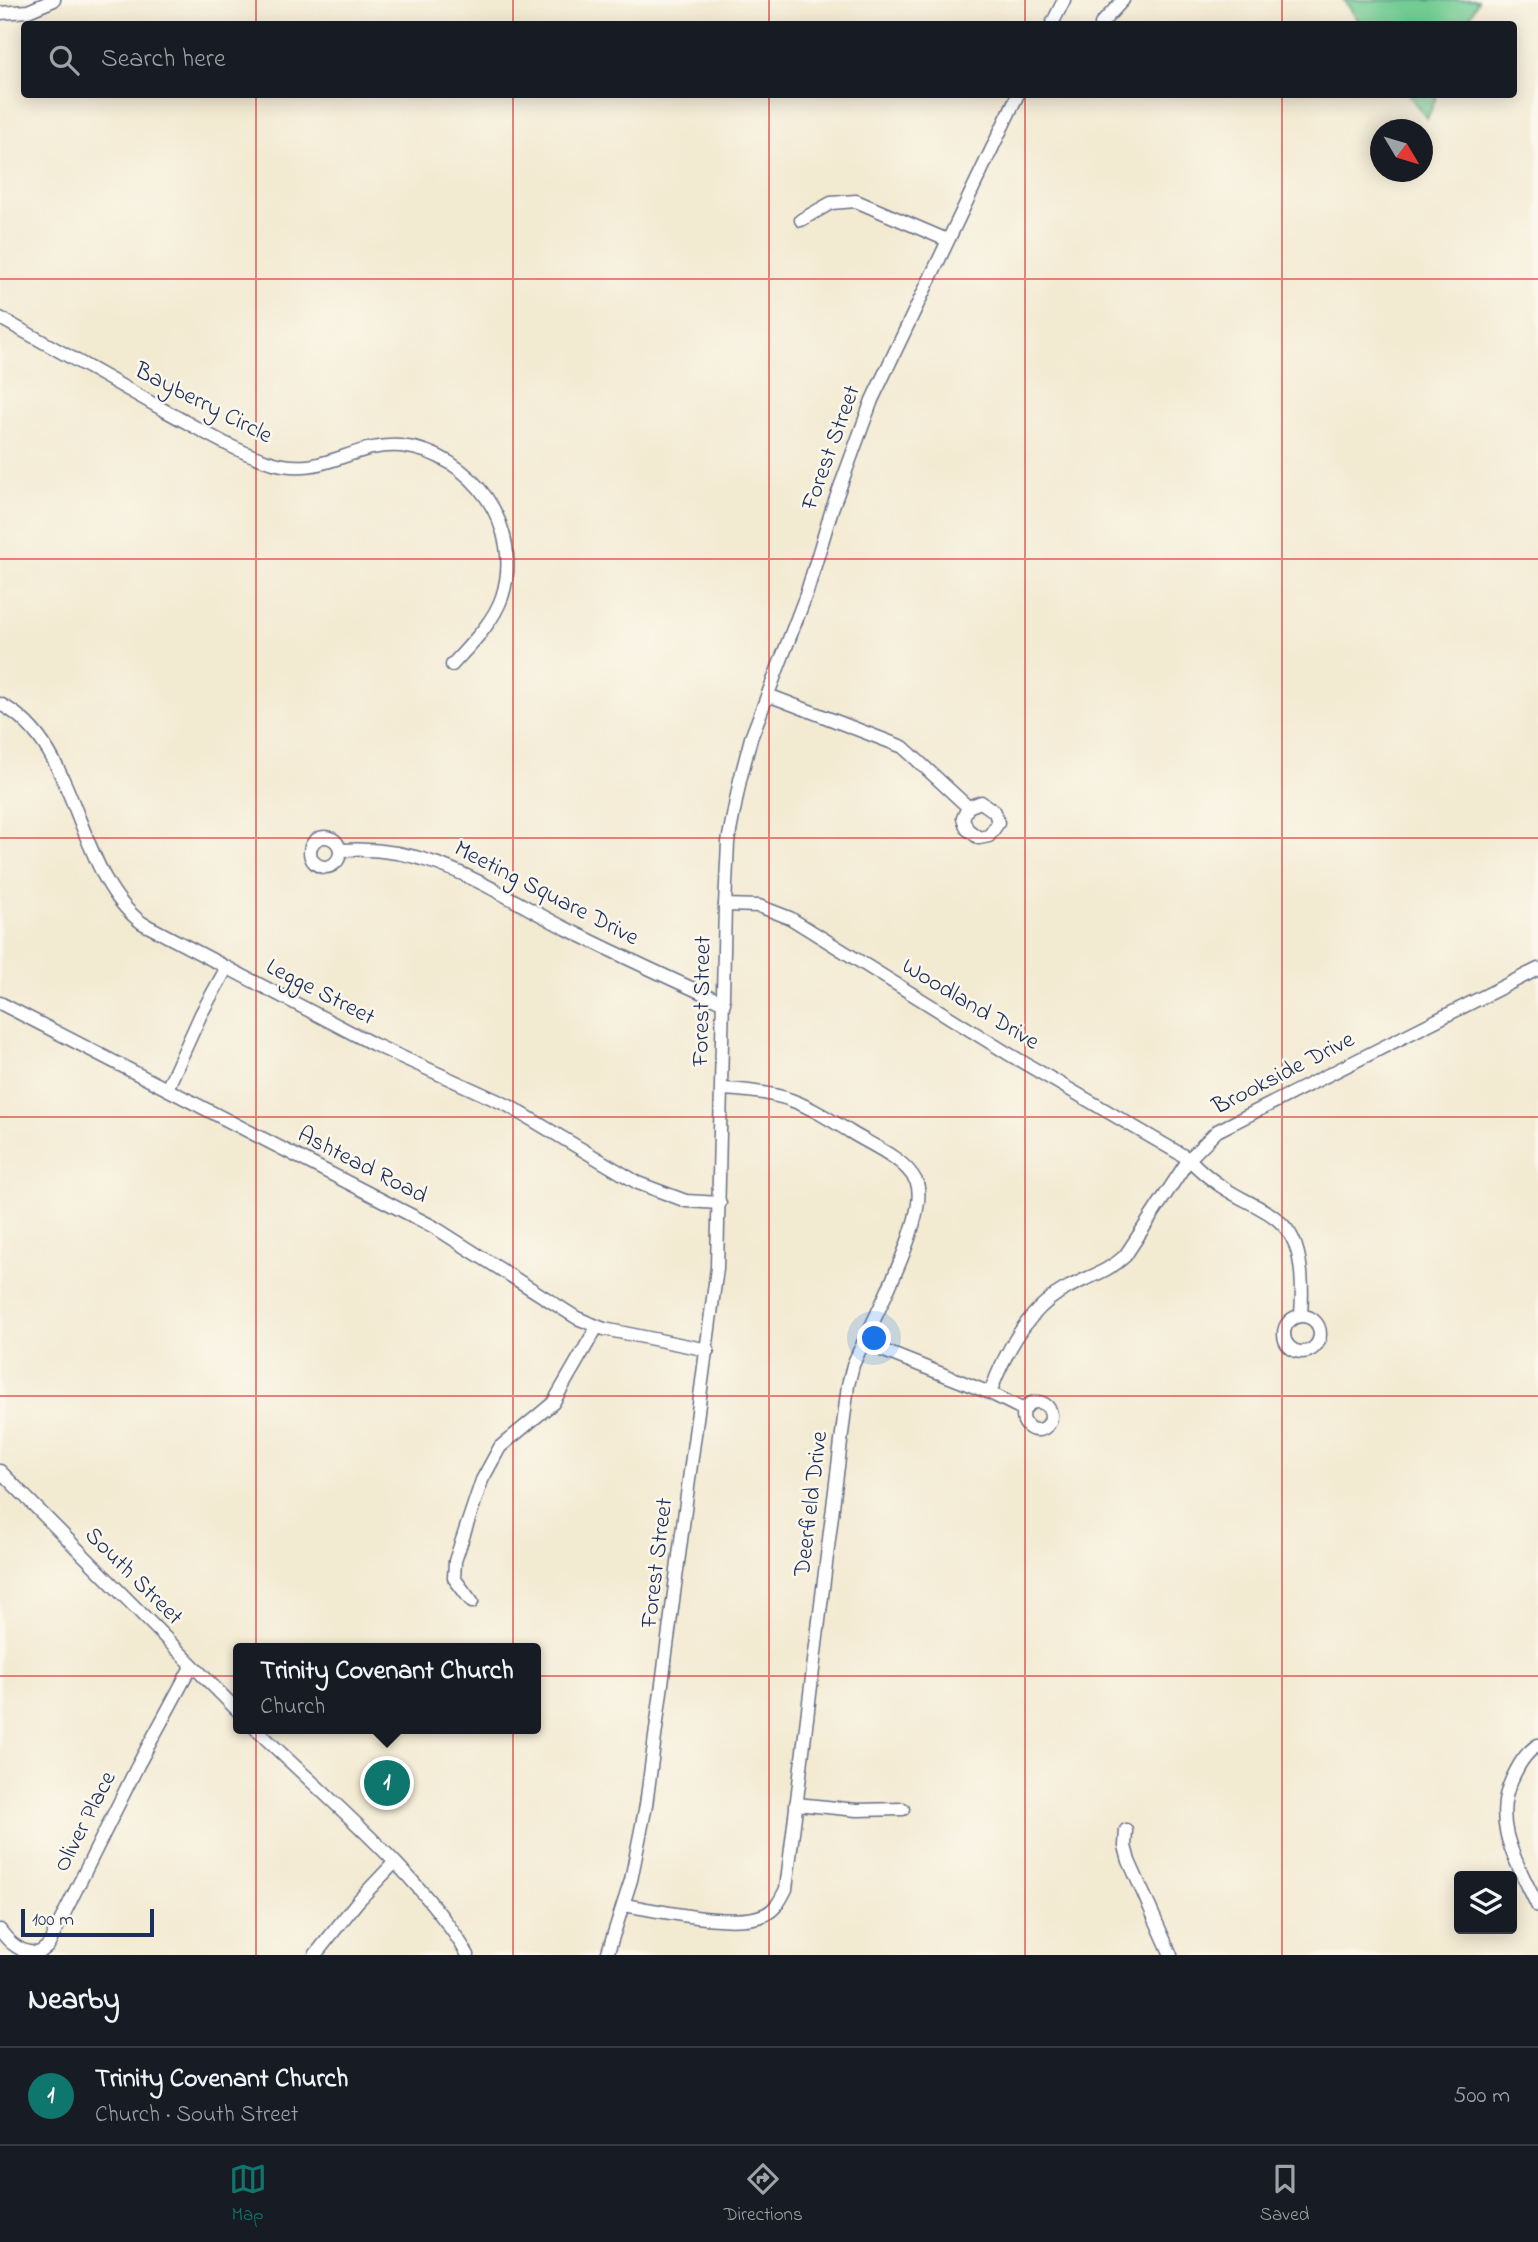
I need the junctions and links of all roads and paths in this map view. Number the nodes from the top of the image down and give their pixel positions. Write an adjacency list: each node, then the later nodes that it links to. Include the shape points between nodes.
1 (54, 0): 4 (street, via 28,11)
2 (1064, 0): 5 (street)
3 (1123, 0): 6 (street)
4 (0, 13)
5 (1054, 21)
6 (1104, 21)
7 (1015, 98): 9 (street, Forest Street)
8 (802, 220): 9 (street, via 831,203 856,201)
9 (947, 240): 12 (street, Forest Street, via 872,400)
10 (0, 318): 11 (street, Bayberry Circle, via 208,434 266,461 300,469 401,446 436,455 461,470 480,488 497,515 507,572 498,607)
11 (452, 665)
12 (768, 695): 14 (street, via 903,747); 16 (street, Forest Street, via 745,759 732,815)
13 (0, 704): 17 (street, Legge Street, via 22,718 42,744 109,884 125,907 159,934)
14 (968, 807)
15 (342, 850): 20 (street, Meeting Square Drive, via 387,850 442,864)
16 (725, 905): 20 (street, Forest Street); 23 (street, Woodland Drive, via 759,906 790,918)
17 (226, 969): 21 (street); 24 (street, Legge Street, via 393,1054 509,1106 638,1183 686,1200)
18 (1538, 970): 23 (street, Brookside Drive, via 1232,1121)
19 (0, 1003): 21 (street, Ashtead Road)
20 (724, 1003): 22 (street, Forest Street)
21 (167, 1089): 26 (street, Ashtead Road, via 434,1227)
22 (723, 1089): 24 (street, Forest Street); 27 (street, Deerfield Drive, via 767,1091 801,1103 896,1160 916,1181 918,1216)
23 (1189, 1159): 25 (street, Woodland Drive, via 1202,1173 1273,1214 1289,1233 1299,1248 1304,1280); 29 (street, Brookside Drive, via 1125,1256 1059,1292 1036,1311 1003,1359)
24 (720, 1203): 28 (street, Forest Street)
25 (1301, 1315)
26 (597, 1327): 28 (street, Ashtead Road); 32 (street, via 554,1404 500,1447 482,1480 455,1561 454,1578)
27 (864, 1343): 29 (street); 37 (street, Deerfield Drive, via 846,1395)
28 (708, 1350): 41 (street, Forest Street, via 646,1805)
29 (990, 1393): 30 (street)
30 (1024, 1410)
31 (0, 1471): 33 (street, South Street)
32 (472, 1602)
33 (192, 1665): 34 (street, South Street); 43 (street, Oliver Place, via 45,1951 17,1948)
34 (233, 1706)
35 (261, 1734): 40 (street)
36 (1538, 1745): 42 (street, via 1518,1765 1505,1794 1503,1815 1506,1838)
37 (796, 1804): 38 (street, via 857,1810); 41 (street, Deerfield Drive, via 788,1882 769,1912 751,1919 716,1919)
38 (903, 1808)
39 (1126, 1829): 47 (street, via 1129,1861)
40 (394, 1863): 44 (street); 45 (street, via 438,1912)
41 (624, 1905): 46 (street, Forest Street)
42 (1538, 1907)
43 (0, 1930)
44 (315, 1955)
45 (468, 1955)
46 (607, 1955)
47 (1171, 1955)

